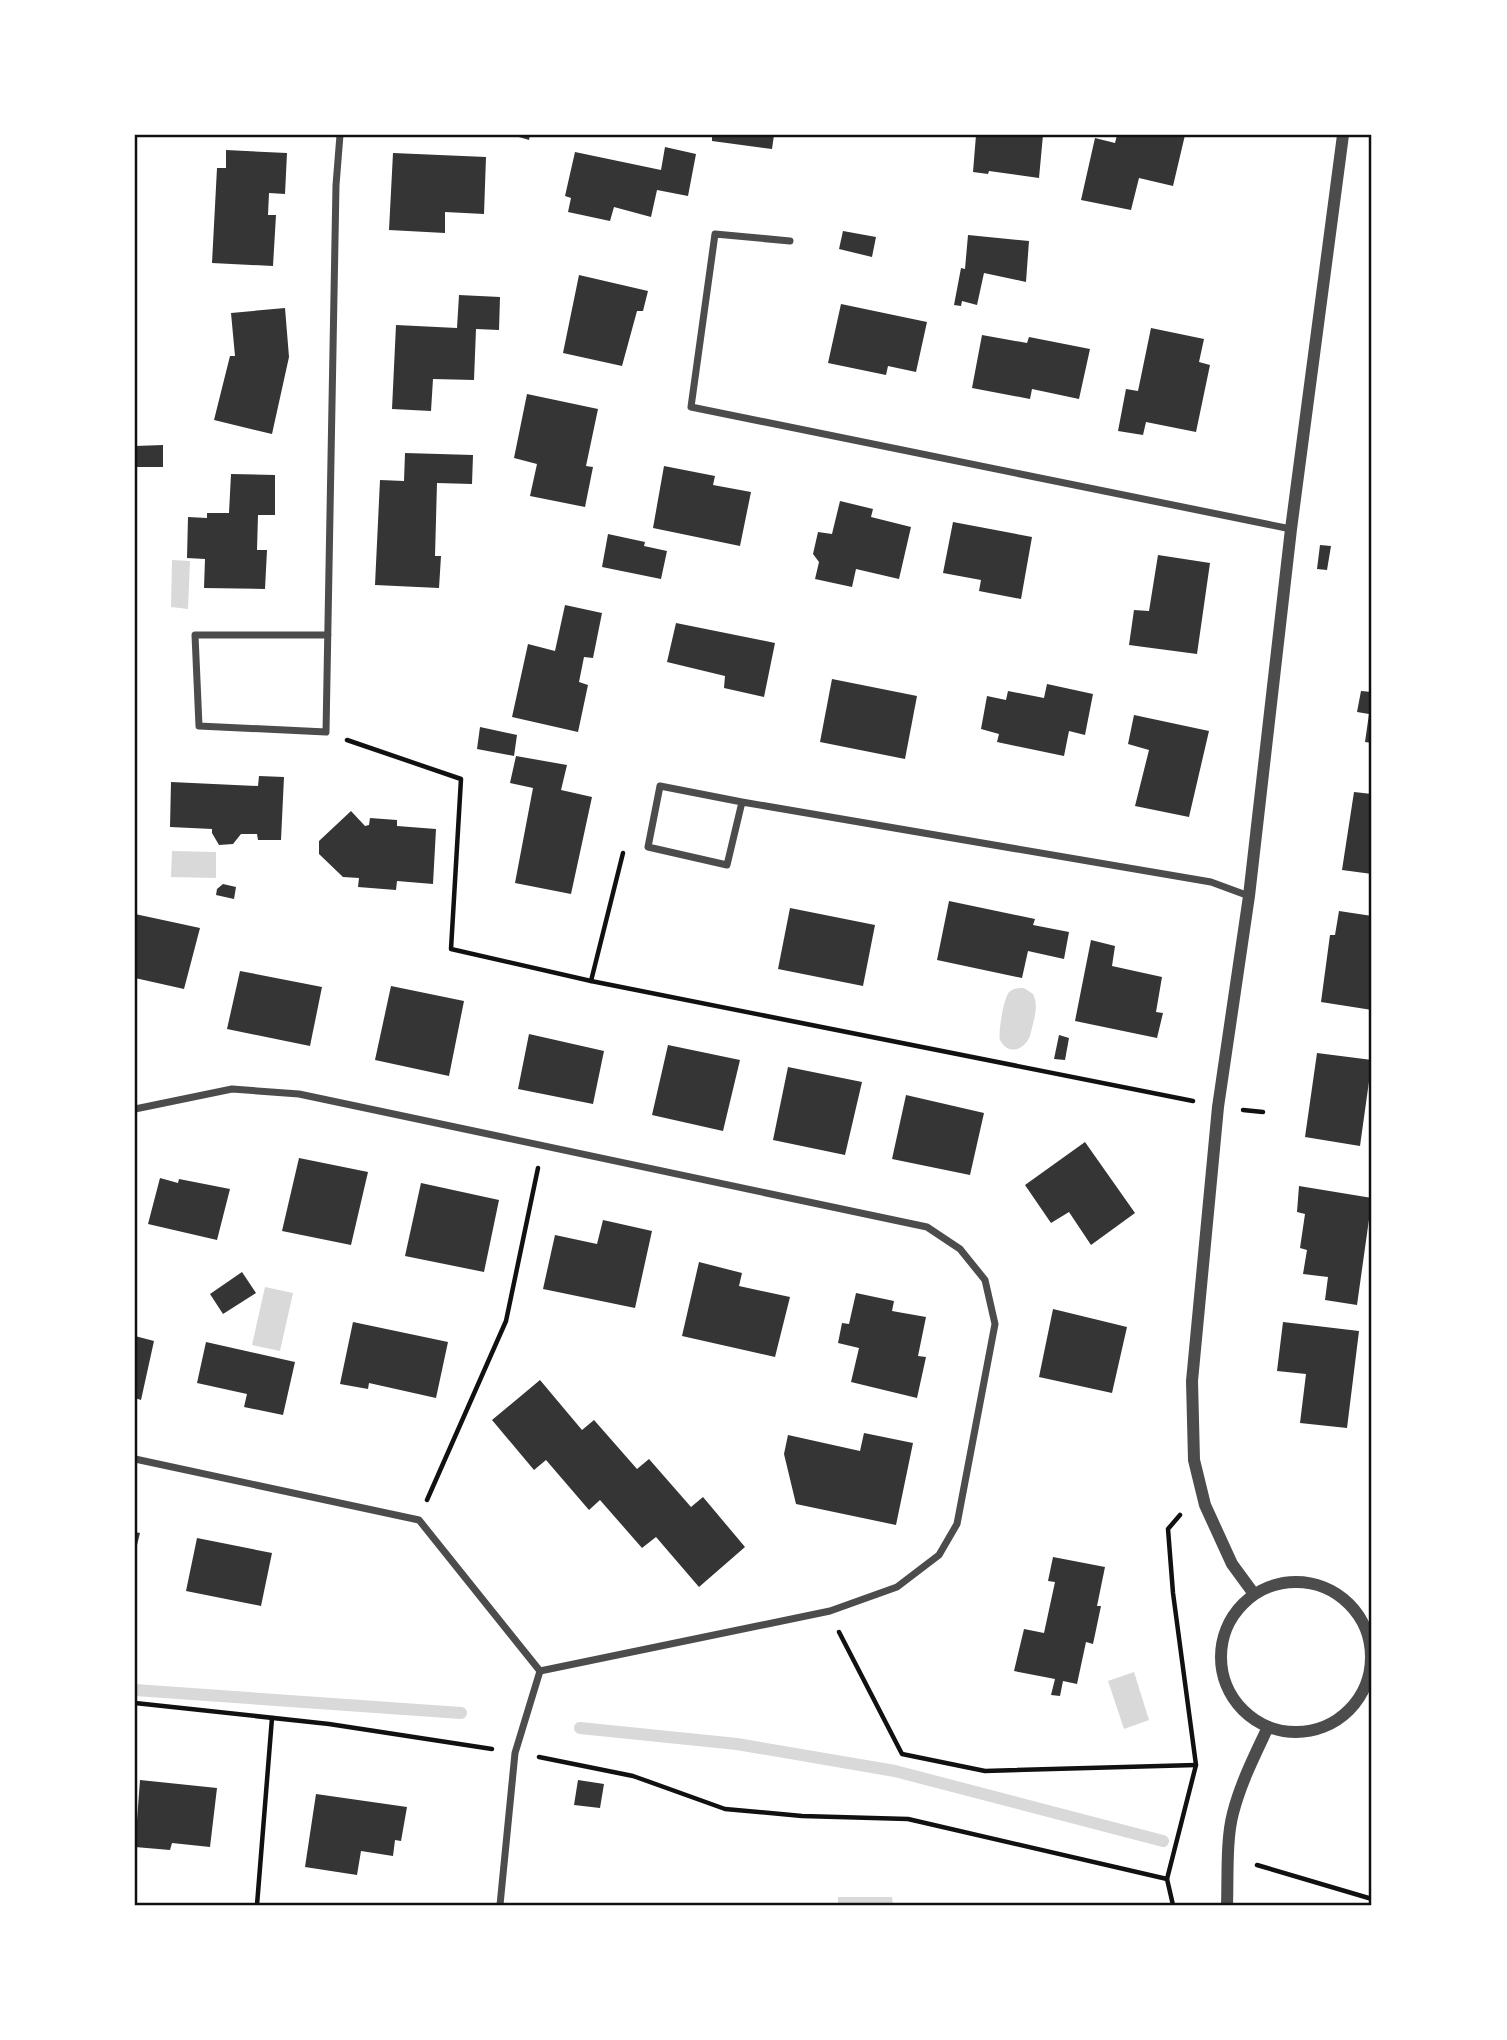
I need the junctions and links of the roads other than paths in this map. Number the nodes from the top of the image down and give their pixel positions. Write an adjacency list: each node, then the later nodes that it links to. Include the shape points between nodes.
1 (340, 135): 5 (street)
2 (1343, 135): 4 (street)
3 (790, 241): 4 (street, via 715,234 691,407)
4 (1291, 529): 7 (street)
5 (328, 635): 5 (street, via 326,732 199,726 195,635)
6 (741, 802): 6 (street, via 660,786 648,847 727,865); 7 (street, via 1211,882)
7 (1249, 896): 10 (street, via 1218,1107 1192,1381 1194,1460 1205,1506 1232,1564)
8 (135, 1109): 12 (street, via 232,1089 299,1094 926,1227 960,1249 985,1280 995,1324 957,1524 939,1555 897,1587 830,1611)
9 (135, 1459): 12 (street, via 419,1520)
10 (1254, 1594): 11 (street, via 1297,1582 1319,1586 1339,1595); 13 (street, via 1237,1610 1226,1630 1221,1653 1223,1677 1248,1716)
11 (1369, 1629): 13 (street, via 1368,1679 1357,1701 1339,1719 1317,1729 1293,1732)
12 (540, 1671): 14 (street, via 515,1753)
13 (1268, 1727): 15 (street, via 1242,1781 1232,1816)
14 (500, 1905)
15 (1227, 1905)

